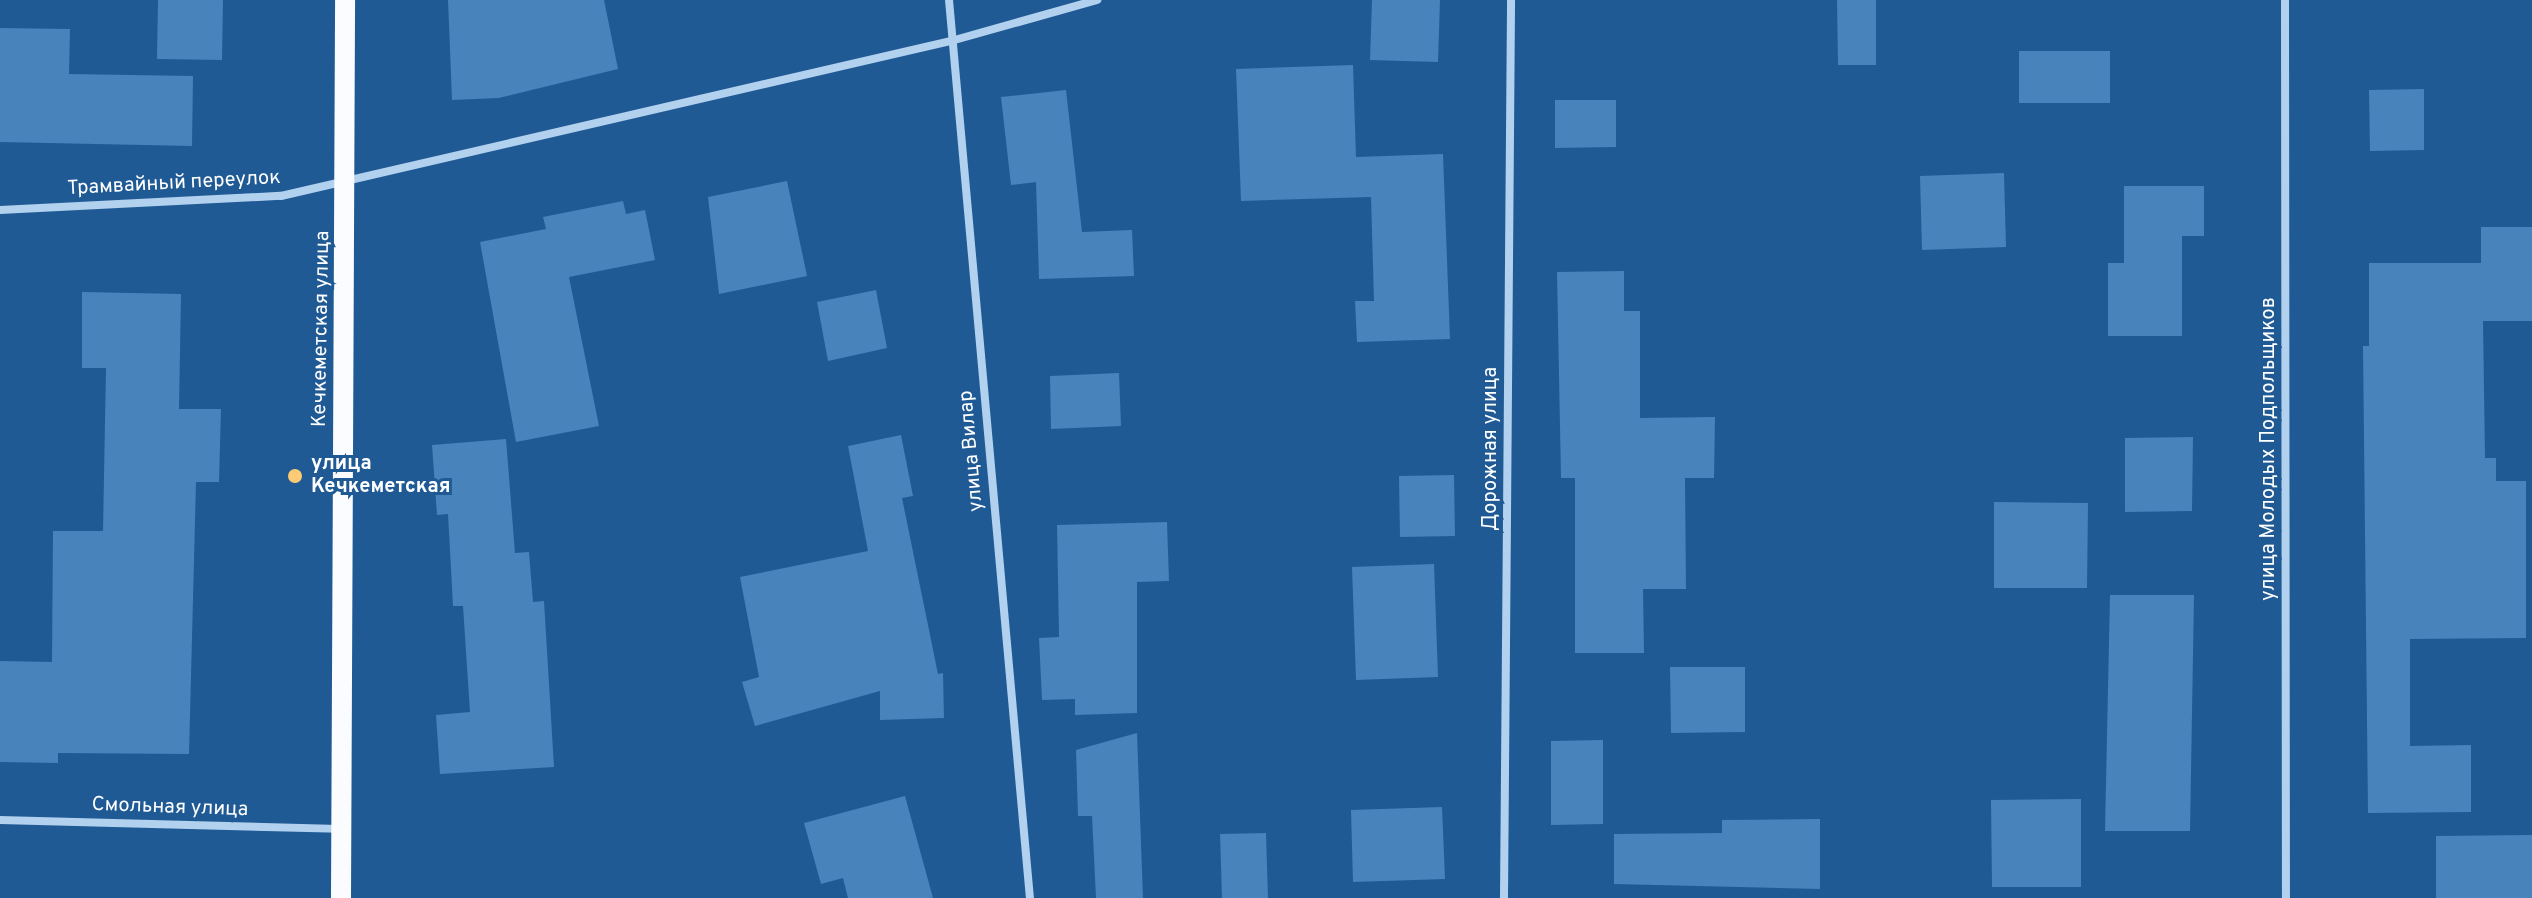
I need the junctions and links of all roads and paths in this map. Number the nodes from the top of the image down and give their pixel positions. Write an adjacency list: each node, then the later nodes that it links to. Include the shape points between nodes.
1 (345, 0): 7 (main road, Кечкеметская улица)
2 (949, 0): 6 (street, улица Вилар)
3 (1097, 0): 6 (street, Трамвайный переулок)
4 (1511, 0): 13 (street, Дорожная улица)
5 (2285, 0): 14 (street, улица Молодых Подпольщиков)
6 (951, 41): 7 (street, Трамвайный переулок); 12 (street, улица Вилар)
7 (348, 176): 8 (street, Трамвайный переулок, via 281,196); 10 (main road, Кечкеметская улица)
8 (0, 210)
9 (0, 820): 10 (street, Смольная улица)
10 (339, 829): 11 (main road, Кечкеметская улица)
11 (341, 898)
12 (1030, 898)
13 (1504, 898)
14 (2286, 898)

